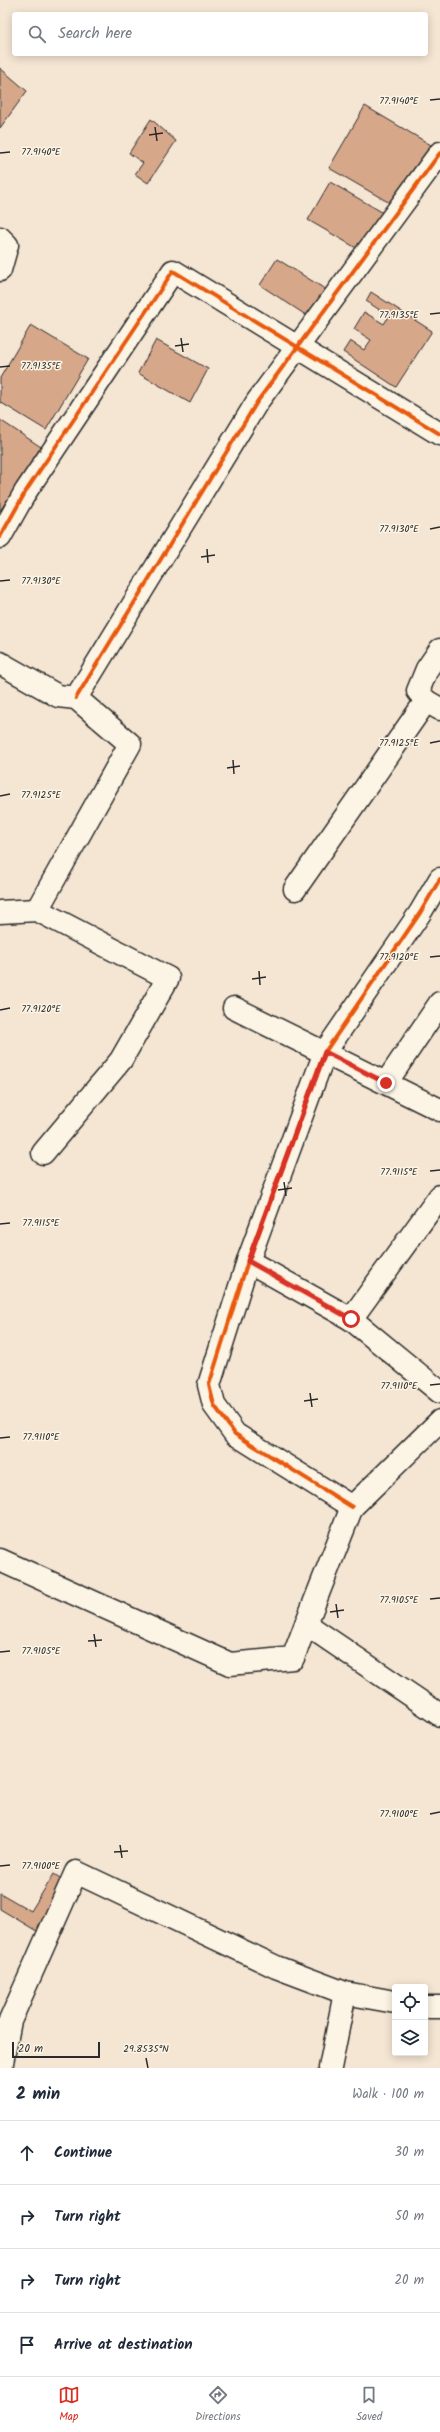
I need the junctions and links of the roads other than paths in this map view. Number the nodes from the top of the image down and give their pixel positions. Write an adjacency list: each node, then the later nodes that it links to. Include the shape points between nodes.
1 (440, 153): 4 (street)
2 (0, 238): 3 (street, via 7,245)
3 (0, 270)
4 (298, 347): 5 (street); 6 (street, via 173,271 26,491); 9 (street, via 257,402)
5 (440, 434)
6 (0, 537)
7 (440, 650): 10 (street, via 427,669 418,691)
8 (0, 663): 9 (street, via 58,696)
9 (76, 698): 13 (street, via 130,744)
10 (433, 705): 12 (street)
11 (440, 879): 17 (street, via 420,913)
12 (295, 889)
13 (37, 910): 14 (street); 20 (street, via 168,978 121,1060)
14 (0, 912)
15 (440, 1003): 18 (street)
16 (234, 1008): 17 (street)
17 (325, 1052): 18 (street); 22 (street)
18 (386, 1083): 19 (street)
19 (440, 1110)
20 (43, 1153)
21 (440, 1196): 23 (street)
22 (248, 1261): 23 (street); 26 (street, via 209,1385 214,1405 235,1434)
23 (351, 1319): 24 (street)
24 (440, 1392)
25 (440, 1421): 26 (street)
26 (352, 1508): 28 (street)
27 (4, 1569): 28 (street, via 230,1664 293,1658)
28 (306, 1624): 29 (street)
29 (440, 1715)
30 (345, 1993): 31 (street); 34 (street, via 276,1968 76,1872); 36 (street)
31 (392, 2001)
32 (428, 2007): 33 (street)
33 (440, 2007)
34 (5, 2019): 35 (street)
35 (1, 2068)
36 (330, 2068)

